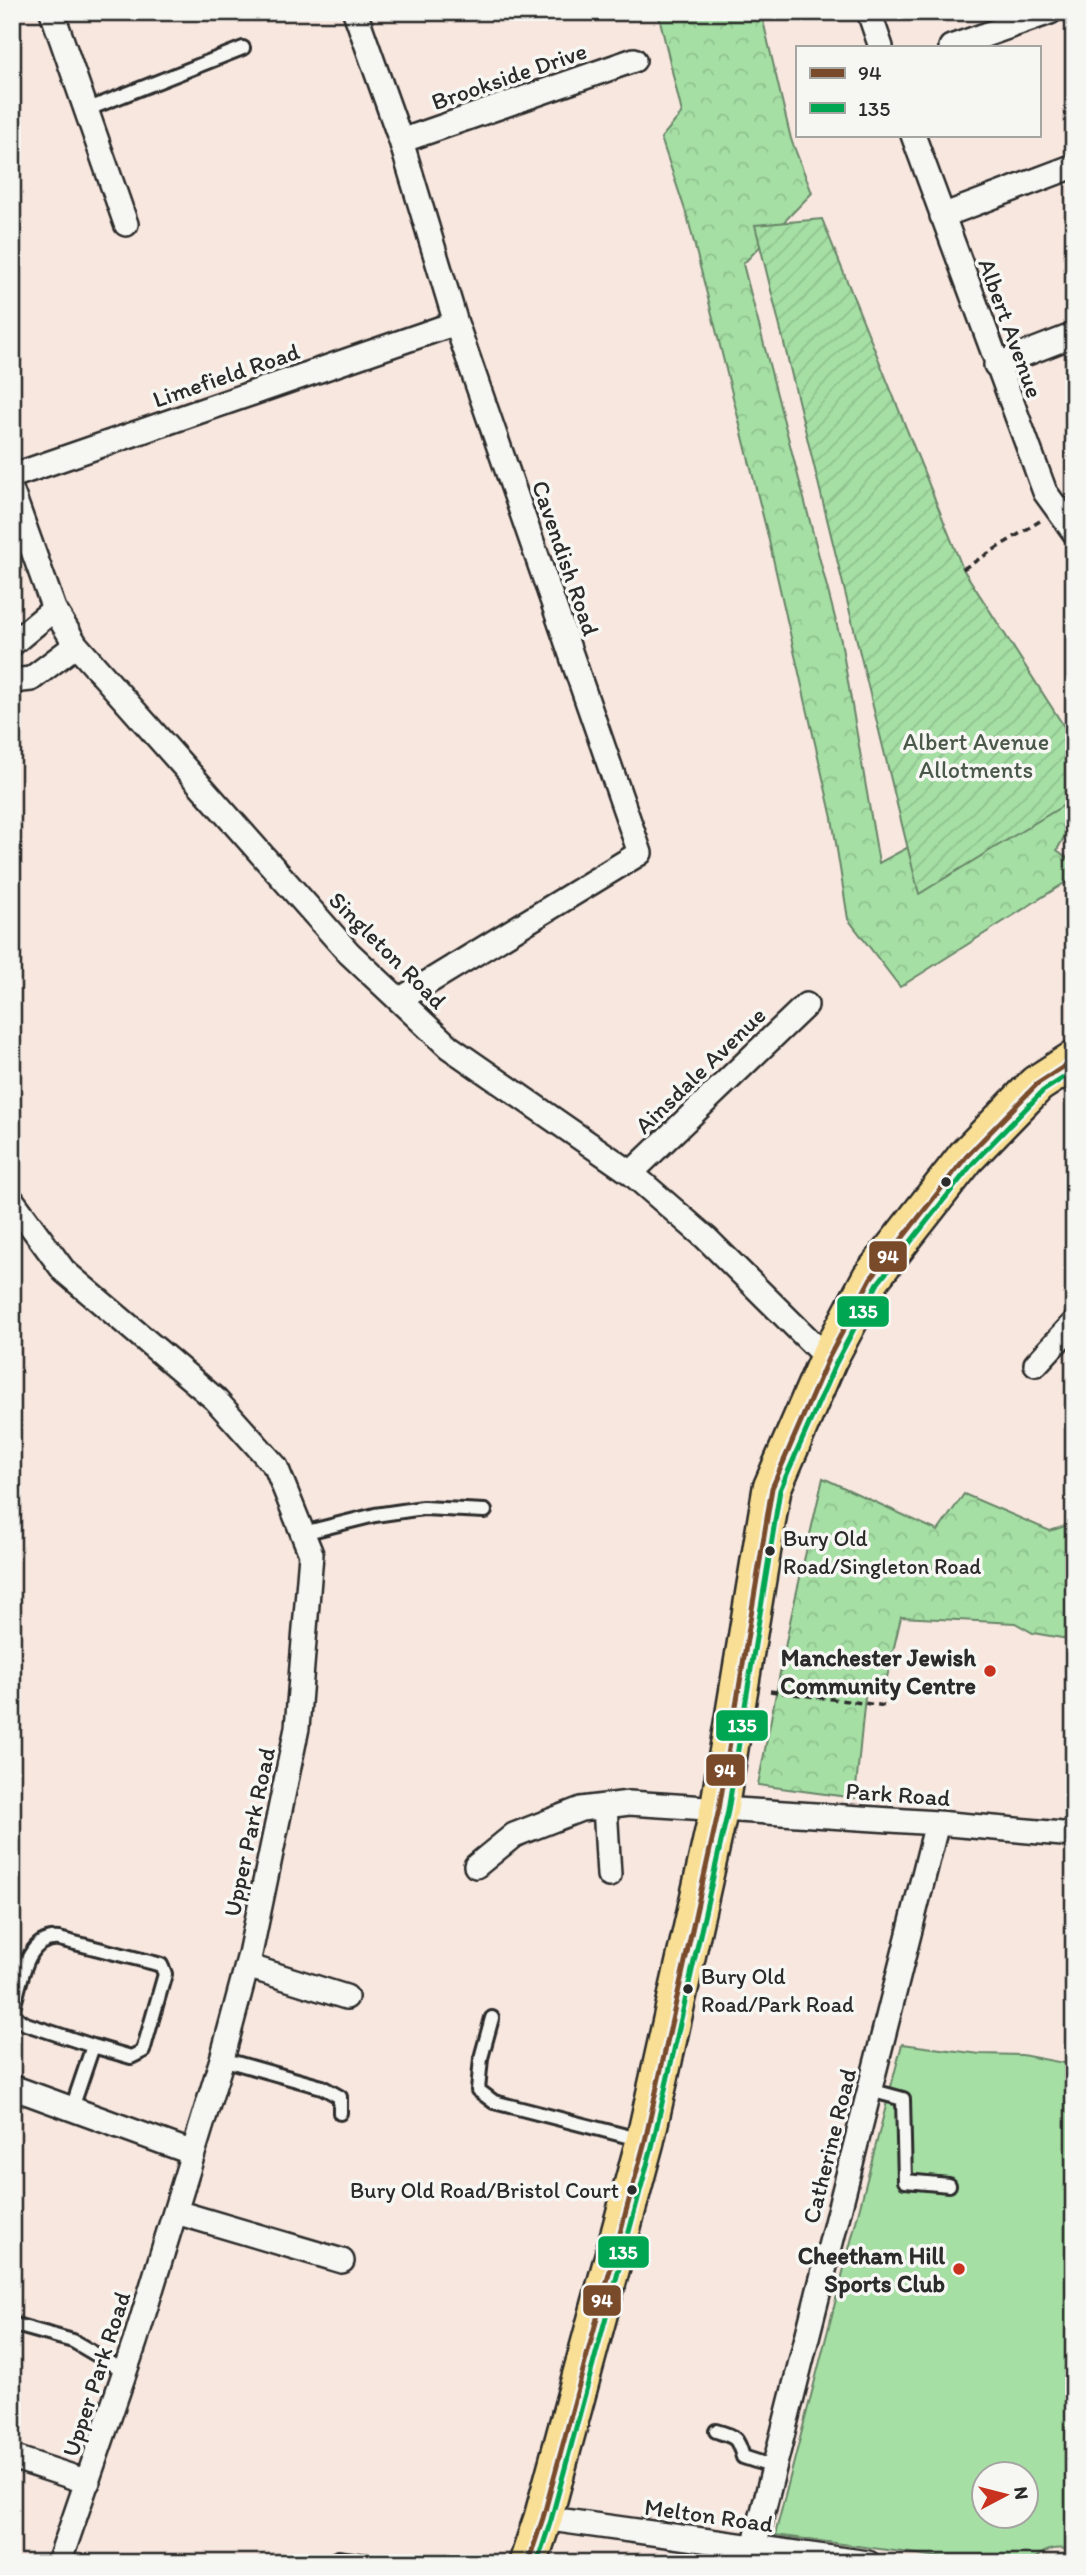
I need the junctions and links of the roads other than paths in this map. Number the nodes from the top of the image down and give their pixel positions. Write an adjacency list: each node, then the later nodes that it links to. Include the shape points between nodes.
1 (52, 12): 9 (street)
2 (355, 12): 11 (street, Cavendish Road)
3 (869, 12): 5 (street)
4 (1050, 12): 6 (street)
5 (881, 46)
6 (954, 46)
7 (243, 48): 9 (lane)
8 (634, 60): 11 (street, Brookside Drive)
9 (86, 110): 14 (street)
10 (913, 136): 13 (street, Albert Avenue)
11 (401, 141): 15 (street, Cavendish Road)
12 (1074, 166): 13 (street)
13 (942, 216): 17 (street, Albert Avenue)
14 (126, 224)
15 (456, 323): 18 (street, Limefield Road); 26 (street, Cavendish Road, via 640,853)
16 (1074, 335): 17 (street)
17 (996, 365): 20 (street, Albert Avenue, via 1045,492)
18 (12, 476)
19 (12, 492): 22 (street, Singleton Road)
20 (1065, 507): 21 (street, Albert Avenue)
21 (1074, 532)
22 (54, 609): 23 (street); 24 (street, Singleton Road)
23 (12, 643)
24 (76, 645): 25 (street, via 31,679); 26 (street, Singleton Road, via 349,953)
25 (12, 681)
26 (399, 1000): 29 (street, Singleton Road, via 449,1047)
27 (806, 1005): 29 (street, Ainsdale Avenue)
28 (1074, 1060): 32 (main road, via 1037,1084 966,1157 871,1278)
29 (631, 1173): 32 (street, Singleton Road, via 706,1238)
30 (12, 1200): 35 (street, Upper Park Road, via 64,1271 215,1399 276,1467)
31 (1074, 1323): 33 (street)
32 (828, 1359): 37 (main road, via 772,1488)
33 (1035, 1364)
34 (485, 1511): 35 (lane, via 423,1508)
35 (303, 1533): 42 (street, Upper Park Road, via 311,1553 297,1728)
36 (606, 1806): 37 (street, Park Road, via 629,1803); 40 (street, Park Road, via 581,1809 514,1835); 41 (street)
37 (719, 1810): 38 (street, Park Road); 51 (main road)
38 (937, 1823): 39 (street, Park Road); 48 (street, Catherine Road)
39 (1074, 1835)
40 (475, 1866)
41 (609, 1875)
42 (247, 1966): 43 (street); 46 (street, Upper Park Road)
43 (346, 1997)
44 (492, 2018): 51 (lane, via 478,2090 494,2102)
45 (93, 2046): 45 (lane, via 131,2057 143,2051 164,1980 163,1969 71,1942 43,1940 31,1952 14,2013 26,2024); 49 (lane)
46 (222, 2059): 50 (lane, via 323,2087 340,2098); 52 (street, Upper Park Road)
47 (12, 2087): 49 (street)
48 (870, 2090): 53 (lane, via 903,2099 905,2182); 60 (street, Catherine Road)
49 (72, 2108): 52 (street)
50 (340, 2113)
51 (645, 2141): 62 (main road)
52 (193, 2152): 54 (street, Upper Park Road)
53 (950, 2185)
54 (176, 2212): 55 (street); 57 (street, Upper Park Road)
55 (342, 2261)
56 (12, 2324): 57 (lane, via 73,2341)
57 (126, 2372): 61 (street, Upper Park Road)
58 (716, 2431): 60 (lane, via 734,2437 747,2460)
59 (12, 2458): 61 (street)
60 (774, 2467): 63 (street, Catherine Road)
61 (88, 2482): 64 (street, Upper Park Road)
62 (543, 2518): 63 (street, Melton Road); 67 (main road)
63 (752, 2555): 68 (street, Melton Road)
64 (59, 2563)
65 (328, 2563): 66 (lane, via 338,2558)
66 (376, 2563)
67 (528, 2563)
68 (868, 2563)

